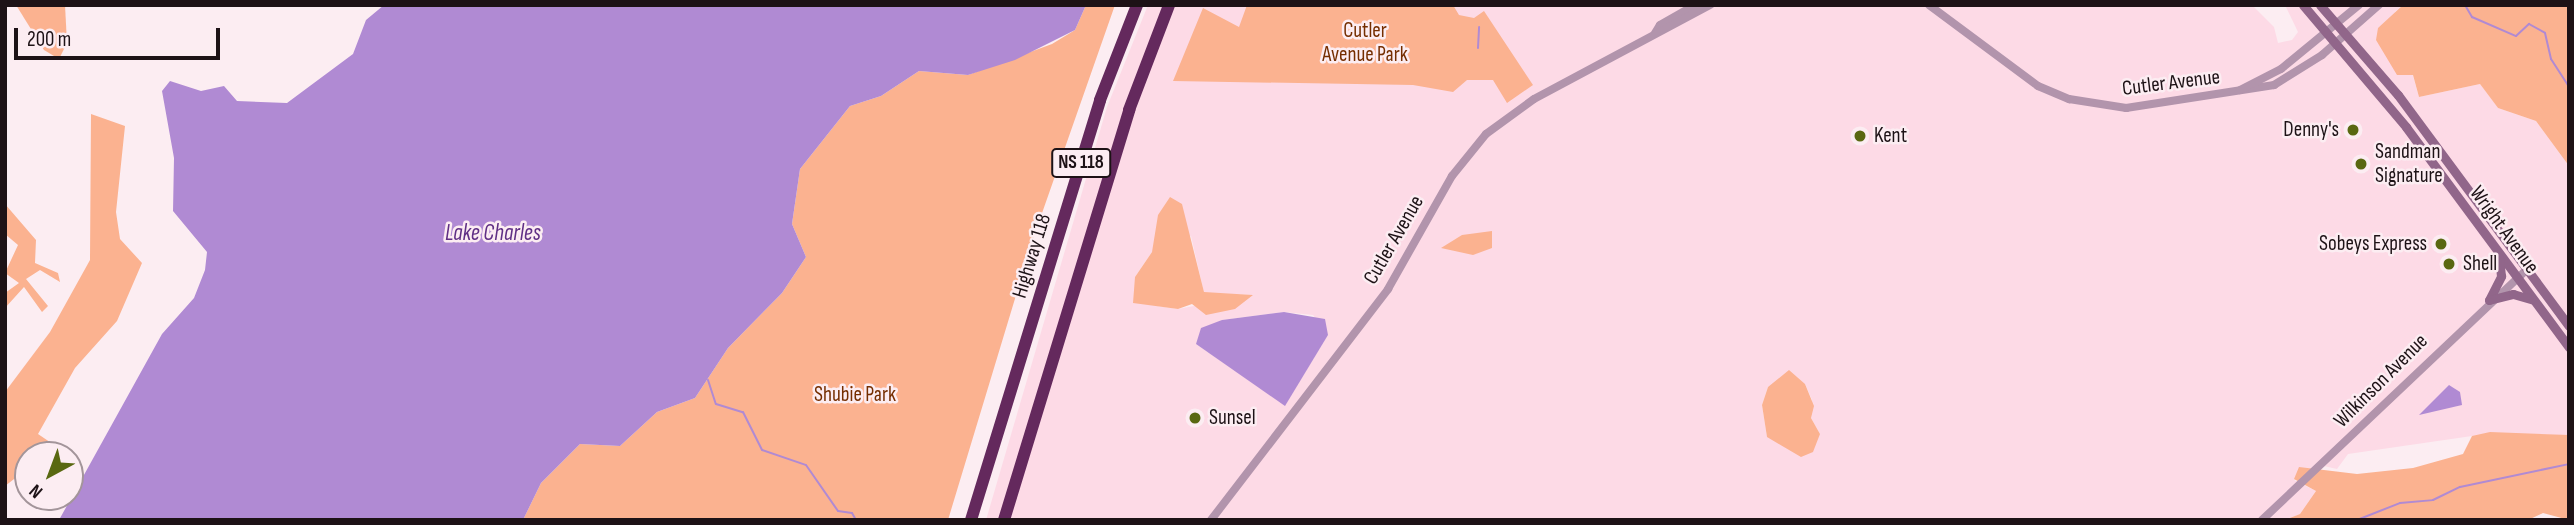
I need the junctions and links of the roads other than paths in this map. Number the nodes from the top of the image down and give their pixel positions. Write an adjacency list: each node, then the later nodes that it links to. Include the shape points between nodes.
1 (1137, 5): 23 (highway, Highway 118 / NS 118, via 1100,100)
2 (1169, 5): 24 (highway, NS 118, via 1129,110)
3 (1695, 5): 11 (street, Cutler Avenue)
4 (1710, 5): 11 (street, Cutler Avenue)
5 (1929, 5): 15 (street, Cutler Avenue, via 2020,76 2069,99 2126,108)
6 (2303, 5): 12 (main road, Wright Avenue)
7 (2320, 5): 10 (main road, Wright Avenue)
8 (2359, 5): 10 (street, Cutler Avenue)
9 (2379, 5): 13 (street, Cutler Avenue)
10 (2336, 24): 12 (street, Cutler Avenue); 13 (main road, Wright Avenue)
11 (1655, 33): 25 (street, Cutler Avenue, via 1534,99 1471,149 1388,289)
12 (2326, 33): 14 (main road, Wright Avenue); 15 (street, Cutler Avenue, via 2281,69)
13 (2345, 35): 14 (street, Cutler Avenue); 17 (main road, Wright Avenue, via 2406,104)
14 (2334, 44): 15 (street, Cutler Avenue, via 2291,77); 16 (main road, Wright Avenue, via 2406,127)
15 (2237, 92)
16 (2498, 253): 18 (main road, Wright Avenue); 20 (main road, via 2501,276)
17 (2527, 269): 18 (street, Wilkinson Avenue); 21 (main road, Wright Avenue)
18 (2516, 277): 19 (main road, Wright Avenue); 20 (street, Wilkinson Avenue)
19 (2533, 299): 20 (main road, via 2513,294); 22 (main road, Wright Avenue)
20 (2489, 300): 26 (street, Wilkinson Avenue)
21 (2569, 326)
22 (2569, 347)
23 (971, 520)
24 (1004, 520)
25 (1211, 520)
26 (2262, 520)

